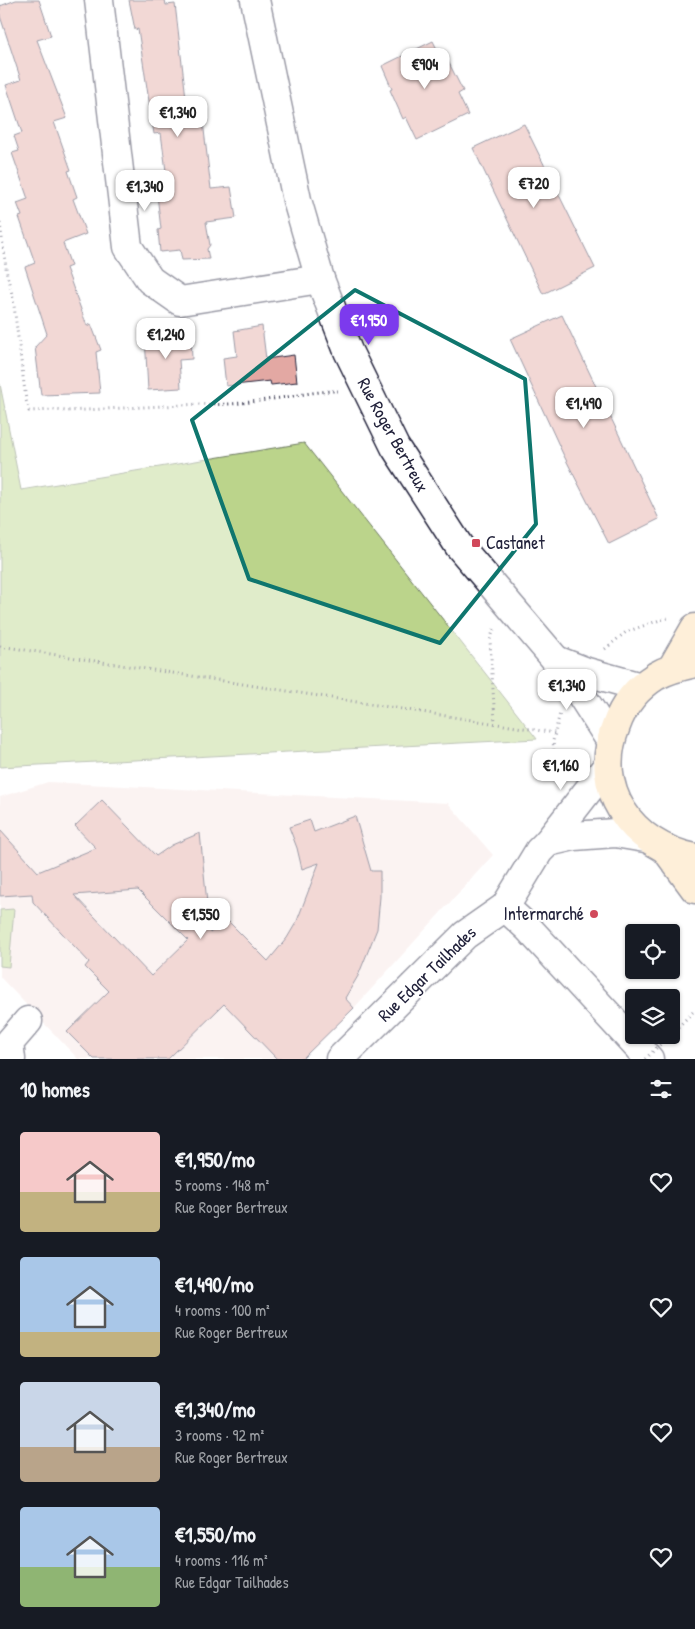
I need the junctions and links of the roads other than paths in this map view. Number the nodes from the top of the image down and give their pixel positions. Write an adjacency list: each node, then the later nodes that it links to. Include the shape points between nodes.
1 (99, 0): 3 (street, via 128,247 150,280 180,301)
2 (255, 0): 3 (street, Rue Roger Bertreux, via 297,200)
3 (320, 279): 5 (street, Rue Roger Bertreux, via 348,351 395,447 459,546)
4 (695, 628): 6 (main road)
5 (556, 660): 7 (street, Rue Roger Bertreux); 8 (street, Rue Roger Bertreux, via 578,690)
6 (683, 666): 7 (main road, via 656,676)
7 (641, 687): 8 (main road, via 621,711)
8 (609, 752): 9 (street, Rue Edgar Tailhades); 10 (main road, via 613,792 626,817)
9 (548, 842): 10 (street, via 574,836 616,833); 13 (street, Rue Edgar Tailhades, via 539,851)
10 (656, 844): 11 (main road); 12 (main road)
11 (695, 858)
12 (695, 889)
13 (505, 908): 16 (street, Rue Edgar Tailhades, via 465,935); 17 (street, via 528,928)
14 (28, 1021): 15 (street, via 9,1043)
15 (11, 1059)
16 (340, 1059)
17 (649, 1059)

